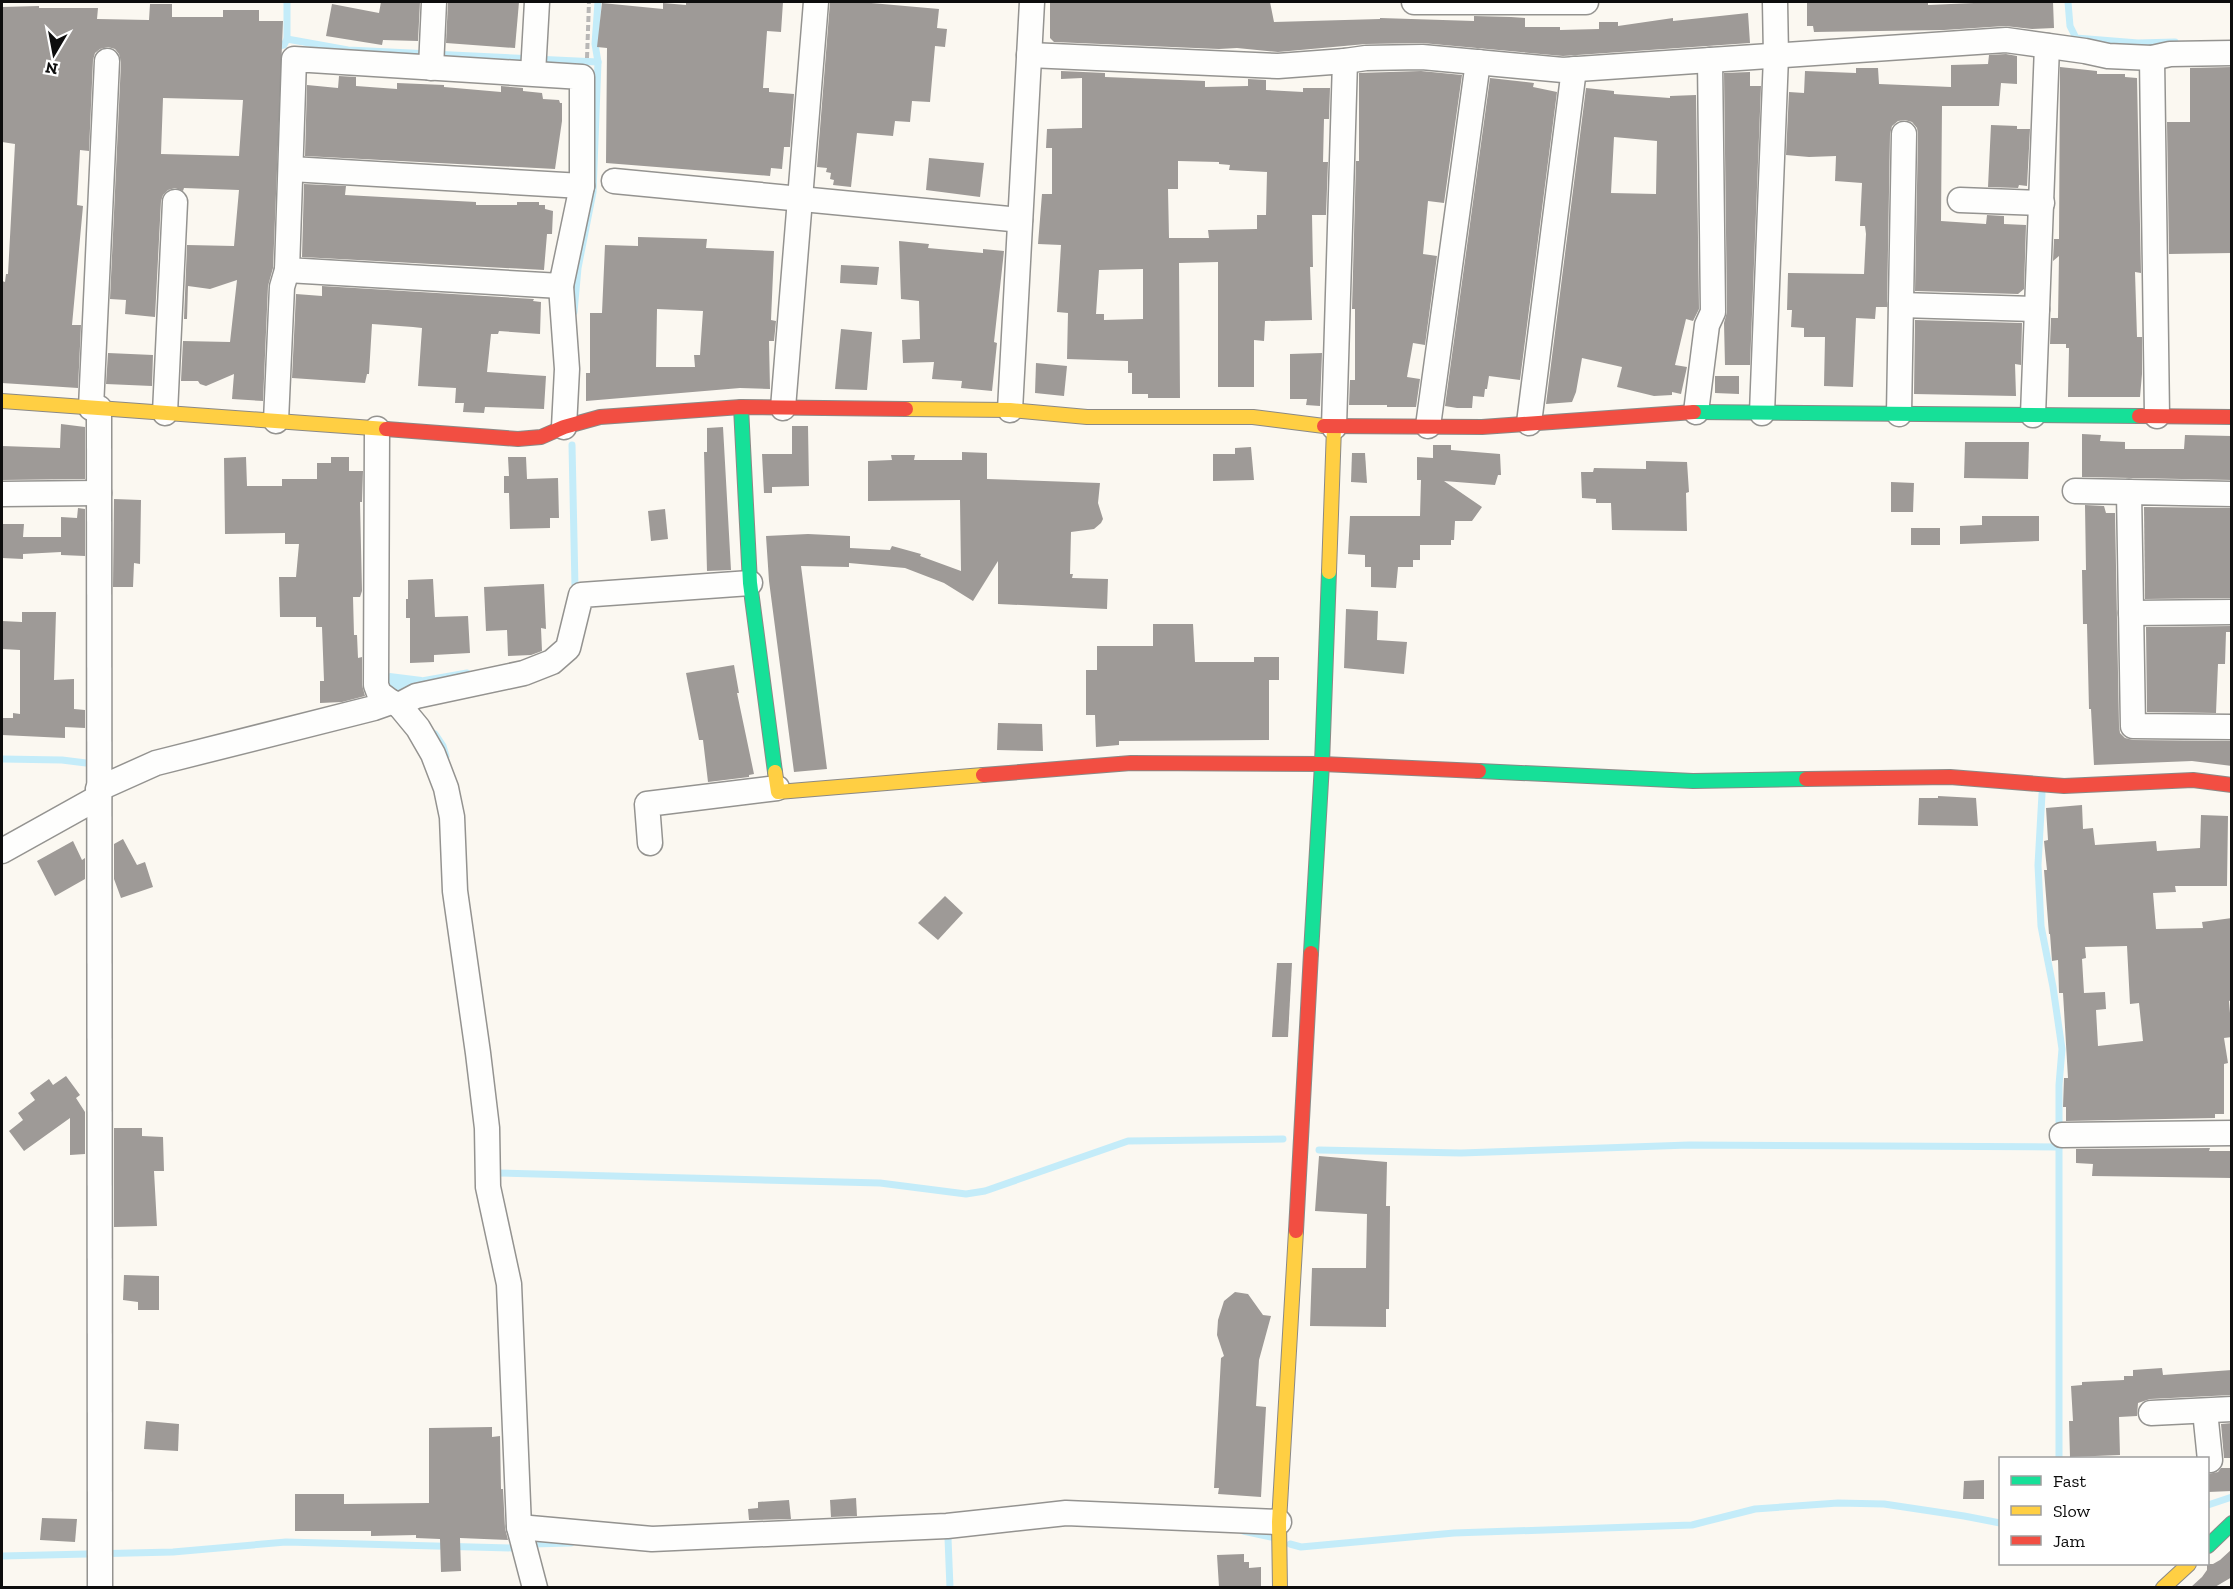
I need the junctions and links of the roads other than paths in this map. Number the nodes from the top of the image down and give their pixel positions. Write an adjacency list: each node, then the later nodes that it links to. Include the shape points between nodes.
1 (434, 2): 13 (street)
2 (537, 2): 18 (street)
3 (816, 2): 24 (street)
4 (1032, 2): 10 (street)
5 (1414, 2): 6 (street)
6 (1586, 2)
7 (1775, 2): 11 (street)
8 (2047, 46): 11 (street, via 2006,40); 12 (street, via 2108,56); 27 (street)
9 (2232, 53): 12 (street)
10 (1029, 56): 16 (street, via 1278,66); 28 (street)
11 (1776, 56): 14 (street); 40 (street)
12 (2152, 58): 43 (street)
13 (431, 59): 18 (street); 21 (street, via 294,59)
14 (1710, 60): 19 (street); 38 (street, via 1713,312 1707,325)
15 (107, 61): 35 (street)
16 (1345, 61): 17 (street, via 1422,57); 49 (street)
17 (1478, 62): 19 (street); 47 (street)
18 (534, 64): 23 (street, via 582,77)
19 (1574, 69): 46 (street)
20 (1904, 134): 31 (street)
21 (291, 169): 23 (street); 29 (street)
22 (614, 181): 24 (street)
23 (582, 186): 30 (street)
24 (800, 200): 28 (street); 36 (street)
25 (1960, 200): 27 (street)
26 (175, 202): 39 (street)
27 (2042, 203): 32 (street)
28 (1020, 220): 37 (street)
29 (287, 270): 30 (street); 45 (street, via 282,287)
30 (561, 286): 48 (street, via 567,369)
31 (1901, 305): 32 (street); 41 (street)
32 (2037, 309): 42 (street)
33 (2, 401): 35 (street)
34 (741, 407): 36 (street); 48 (street, via 600,417); 56 (street)
35 (95, 408): 39 (street); 53 (street)
36 (783, 408): 37 (street)
37 (1010, 410): 49 (street, via 1087,417 1253,417)
38 (1696, 412): 40 (street); 46 (street)
39 (165, 413): 45 (street)
40 (1762, 413): 41 (street)
41 (1899, 414): 42 (street)
42 (2033, 415): 43 (street)
43 (2157, 416): 44 (street)
44 (2232, 417)
45 (276, 422): 50 (street)
46 (1529, 423): 47 (street)
47 (1428, 426): 49 (street)
48 (564, 427): 50 (street, via 541,437 518,440)
49 (1334, 427): 61 (street)
50 (378, 429): 59 (street, via 376,685)
51 (2074, 491): 52 (street)
52 (2129, 492): 55 (street); 58 (street)
53 (99, 493): 54 (street); 62 (street)
54 (2, 494)
55 (2232, 494)
56 (750, 583): 59 (street, via 580,595 568,648 552,662 524,673); 64 (street)
57 (2232, 612): 58 (street)
58 (2131, 613): 60 (street, via 2133,726)
59 (396, 699): 62 (street, via 363,711); 75 (street, via 433,754 452,817 455,891 487,1128 488,1187 509,1284)
60 (2232, 727)
61 (1322, 764): 63 (street, via 1693,782 1950,777 2083,786 2193,780); 64 (street, via 1131,764 778,792); 74 (street)
62 (99, 778): 66 (street); 78 (street)
63 (2232, 785)
64 (777, 788): 65 (street, via 647,804)
65 (650, 843)
66 (2, 851)
67 (2232, 1133): 68 (street)
68 (2062, 1135)
69 (2232, 1409): 70 (street)
70 (2205, 1411): 71 (street); 72 (street)
71 (2151, 1413)
72 (2216, 1460)
73 (2232, 1523): 76 (street)
74 (1279, 1526): 75 (street, via 1066,1513 947,1526 652,1539); 80 (street)
75 (525, 1536): 79 (street)
76 (2209, 1545)
77 (2187, 1565): 81 (street)
78 (100, 1587)
79 (535, 1587)
80 (1280, 1587)
81 (2163, 1587)

